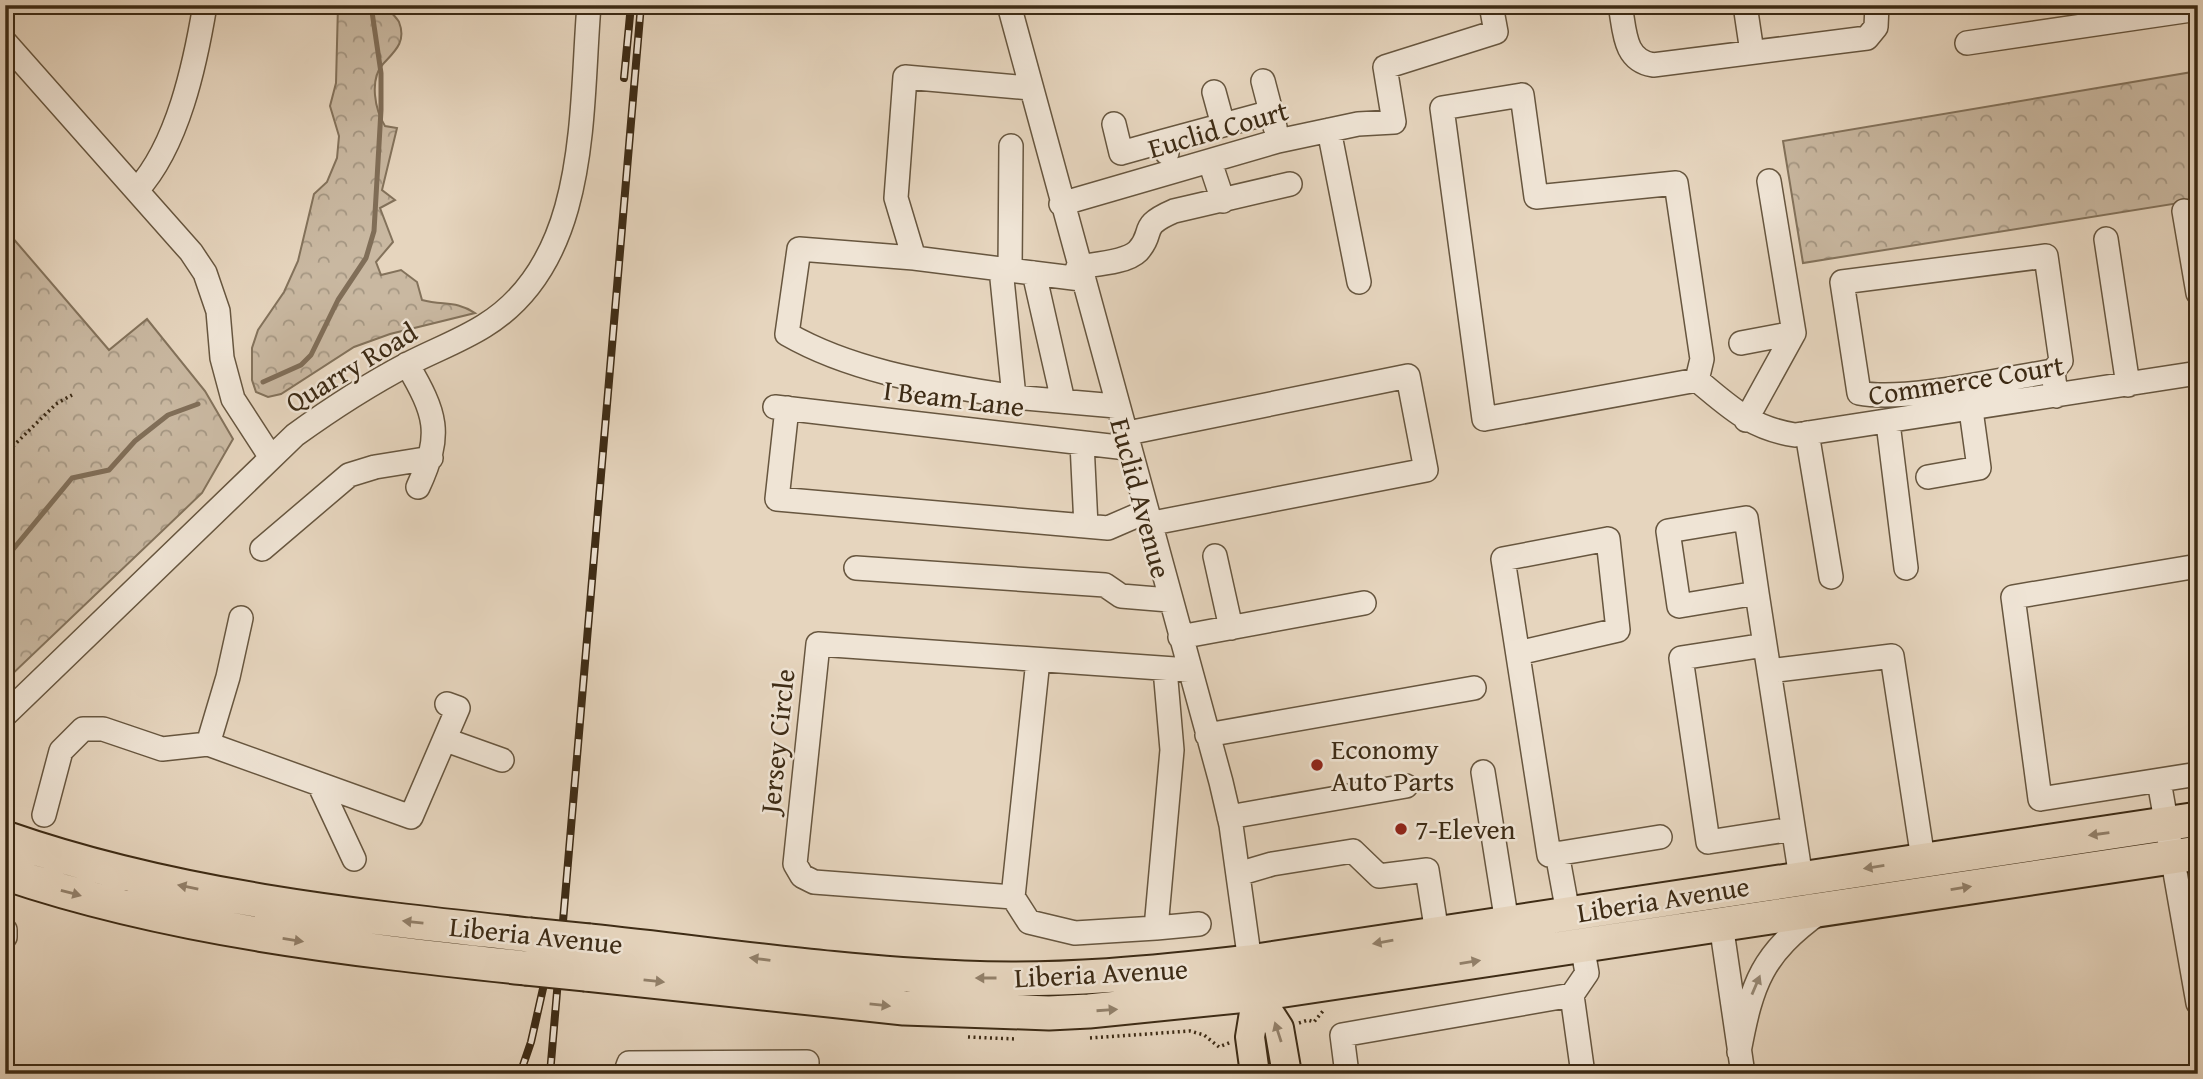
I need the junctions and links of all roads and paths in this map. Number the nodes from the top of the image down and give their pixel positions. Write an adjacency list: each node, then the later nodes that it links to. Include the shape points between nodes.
1 (205, 5): 26 (street, via 188,83 169,141)
2 (589, 5): 39 (street, Quarry Road, via 570,195 557,238 542,267 503,313)
3 (1009, 5): 13 (street, Euclid Avenue)
4 (1491, 5): 18 (street, Euclid Court, via 1496,32 1385,67 1394,122)
5 (1620, 5): 11 (street, via 1628,45 1643,64)
6 (1745, 5): 11 (street)
7 (1877, 5): 11 (street, via 1876,27 1867,38)
8 (2198, 9): 10 (street)
9 (5, 42): 26 (street)
10 (1967, 43)
11 (1752, 52)
12 (1262, 81): 15 (street)
13 (1030, 88): 28 (street, Euclid Avenue); 31 (street, via 905,77 896,198)
14 (1214, 92): 17 (street)
15 (1271, 112): 17 (street); 20 (street)
16 (1114, 124): 19 (street, via 1121,153)
17 (1223, 125): 19 (street)
18 (1329, 130): 20 (street, Euclid Court); 35 (street)
19 (1164, 141): 23 (street)
20 (1278, 141): 22 (street, Euclid Court)
21 (1011, 146): 32 (street)
22 (1210, 162): 23 (street, Euclid Court); 27 (street)
23 (1172, 173): 28 (street, Euclid Court)
24 (1769, 181): 37 (street)
25 (1290, 184): 27 (street)
26 (137, 190): 58 (street, via 205,273 218,311 222,358 233,399)
27 (1223, 201): 34 (street, via 1156,219 1147,228 1139,250)
28 (1061, 204): 34 (street, Euclid Avenue)
29 (2185, 211): 36 (street)
30 (2106, 239): 43 (street)
31 (914, 258): 32 (street); 47 (street, via 799,249 787,334 811,348 859,364 933,384)
32 (1006, 269): 33 (street); 47 (street)
33 (1034, 273): 34 (street); 48 (street)
34 (1080, 273): 49 (street, Euclid Avenue)
35 (1359, 282)
36 (2198, 293)
37 (1794, 332): 38 (street); 52 (street)
38 (1741, 343)
39 (407, 364): 58 (street, Quarry Road, via 330,409); 59 (street, via 434,418)
40 (2053, 370): 44 (street); 44 (street, via 2061,360 2046,256 1842,282 1859,393); 46 (street)
41 (2198, 373): 43 (street, Commerce Court)
42 (1697, 380): 42 (street, via 1484,419 1442,108 1522,95 1536,197 1676,183 1702,359); 52 (street)
43 (2128, 384): 46 (street, Commerce Court)
44 (1926, 391): 51 (street)
45 (72, 395): 57 (path, via 56,404)
46 (2056, 396): 50 (street, Commerce Court)
47 (1014, 397): 48 (street)
48 (1063, 401): 49 (street)
49 (1116, 406): 55 (street, Euclid Avenue)
50 (1971, 410): 51 (street, Commerce Court); 60 (street, via 1979,468)
51 (1930, 416): 53 (street, Commerce Court)
52 (1746, 420): 54 (street, Commerce Court, via 1774,431)
53 (1888, 422): 54 (street, Commerce Court); 68 (street)
54 (1807, 433): 69 (street)
55 (1125, 441): 56 (street, I Beam Lane); 62 (street, Euclid Avenue); 62 (street, I Beam Lane, via 1408,376 1426,470)
56 (1082, 443): 63 (street); 63 (street, I Beam Lane, via 781,408 777,499)
57 (5, 454)
58 (270, 456): 84 (street, Quarry Road)
59 (431, 458): 61 (street); 64 (street, via 349,475)
60 (1928, 477)
61 (418, 487)
62 (1146, 518): 63 (street, via 1108,528); 71 (street, Euclid Avenue)
63 (1086, 526)
64 (262, 549)
65 (1215, 556): 74 (street)
66 (2198, 566): 91 (street, via 2013,597 2040,799)
67 (856, 568): 71 (street, via 1105,584 1121,596)
68 (1906, 568)
69 (1831, 577)
70 (1757, 593): 70 (street, via 1746,518 1668,531 1679,606); 76 (street)
71 (1169, 600): 75 (street, Euclid Avenue)
72 (1364, 603): 74 (street)
73 (241, 618): 87 (street)
74 (1231, 628): 75 (street)
75 (1180, 637): 80 (street, Euclid Avenue)
76 (1765, 645): 81 (street); 96 (street, via 1681,658 1708,842)
77 (1518, 653): 77 (street, via 1618,630 1608,539 1503,559); 100 (street, via 1549,855)
78 (1038, 660): 79 (street, Jersey Circle); 106 (street); 106 (street, Jersey Circle, via 818,644 804,773 795,864 803,876 814,882)
79 (1165, 669): 80 (street, Jersey Circle); 112 (street, via 1172,750)
80 (1189, 670): 85 (street, Euclid Avenue)
81 (1769, 671): 96 (street); 102 (street, via 1892,656)
82 (1474, 688): 85 (street)
83 (447, 704): 86 (street, via 458,708)
84 (5, 715)
85 (1207, 735): 95 (street, Euclid Avenue)
86 (446, 740): 88 (street); 92 (street, via 411,817)
87 (208, 744): 92 (street); 94 (street, via 162,749 103,729 83,729 61,751)
88 (502, 760)
89 (1483, 772): 109 (street)
90 (2198, 775): 91 (street)
91 (2159, 781): 99 (street)
92 (319, 784): 101 (street)
93 (1406, 786): 95 (street)
94 (44, 815)
95 (1229, 817): 104 (street, Euclid Avenue)
96 (1793, 829): 105 (street)
97 (1660, 837): 100 (street)
98 (5, 838): 117 (highway, Liberia Avenue, one-way to 98, bridge, via 1055,978 881,972 362,917 176,885)
99 (2184, 838): 102 (highway, Liberia Avenue, one-way to 102); 107 (highway, Liberia Avenue, one-way to 99); 120 (street)
100 (1557, 853): 108 (street)
101 (354, 859)
102 (1923, 859): 105 (highway, Liberia Avenue, one-way to 105)
103 (5, 873): 118 (highway, Liberia Avenue, one-way to 118, bridge, via 105,902 266,936 904,1008 1036,1013)
104 (1238, 874): 114 (street, via 1353,851 1379,876 1427,870); 117 (street, Euclid Avenue)
105 (1801, 878): 108 (highway, Liberia Avenue)
106 (1013, 897): 112 (street, via 1029,922 1075,933)
107 (1825, 908): 111 (highway, Liberia Avenue); 123 (street, one-way to 107, via 1751,997 1768,959 1789,935)
108 (1568, 914): 109 (highway, Liberia Avenue)
109 (1507, 923): 114 (highway, Liberia Avenue)
110 (1199, 924): 112 (street)
111 (1721, 924): 116 (highway, Liberia Avenue); 123 (street)
112 (1156, 928)
113 (5, 930): 115 (street)
114 (1437, 933): 117 (highway, Liberia Avenue, one-way to 117)
115 (5, 937)
116 (1582, 945): 118 (highway, Liberia Avenue, one-way to 116); 119 (street, via 1587,973)
117 (1250, 962): 118 (main road, Euclid Avenue)
118 (1257, 994): 126 (main road, Euclid Avenue, via 1250,1037); 127 (main road, Euclid Avenue, one-way to 118, via 1279,1028)
119 (1572, 995): 128 (street, via 1342,1035); 129 (street)
120 (2198, 1003)
121 (1308, 1020): 122 (path)
122 (1314, 1022)
123 (1741, 1063)
124 (625, 1074): 125 (street, via 628,1063 807,1062)
125 (807, 1074)
126 (1255, 1074)
127 (1287, 1074)
128 (1348, 1074)
129 (1583, 1074)

